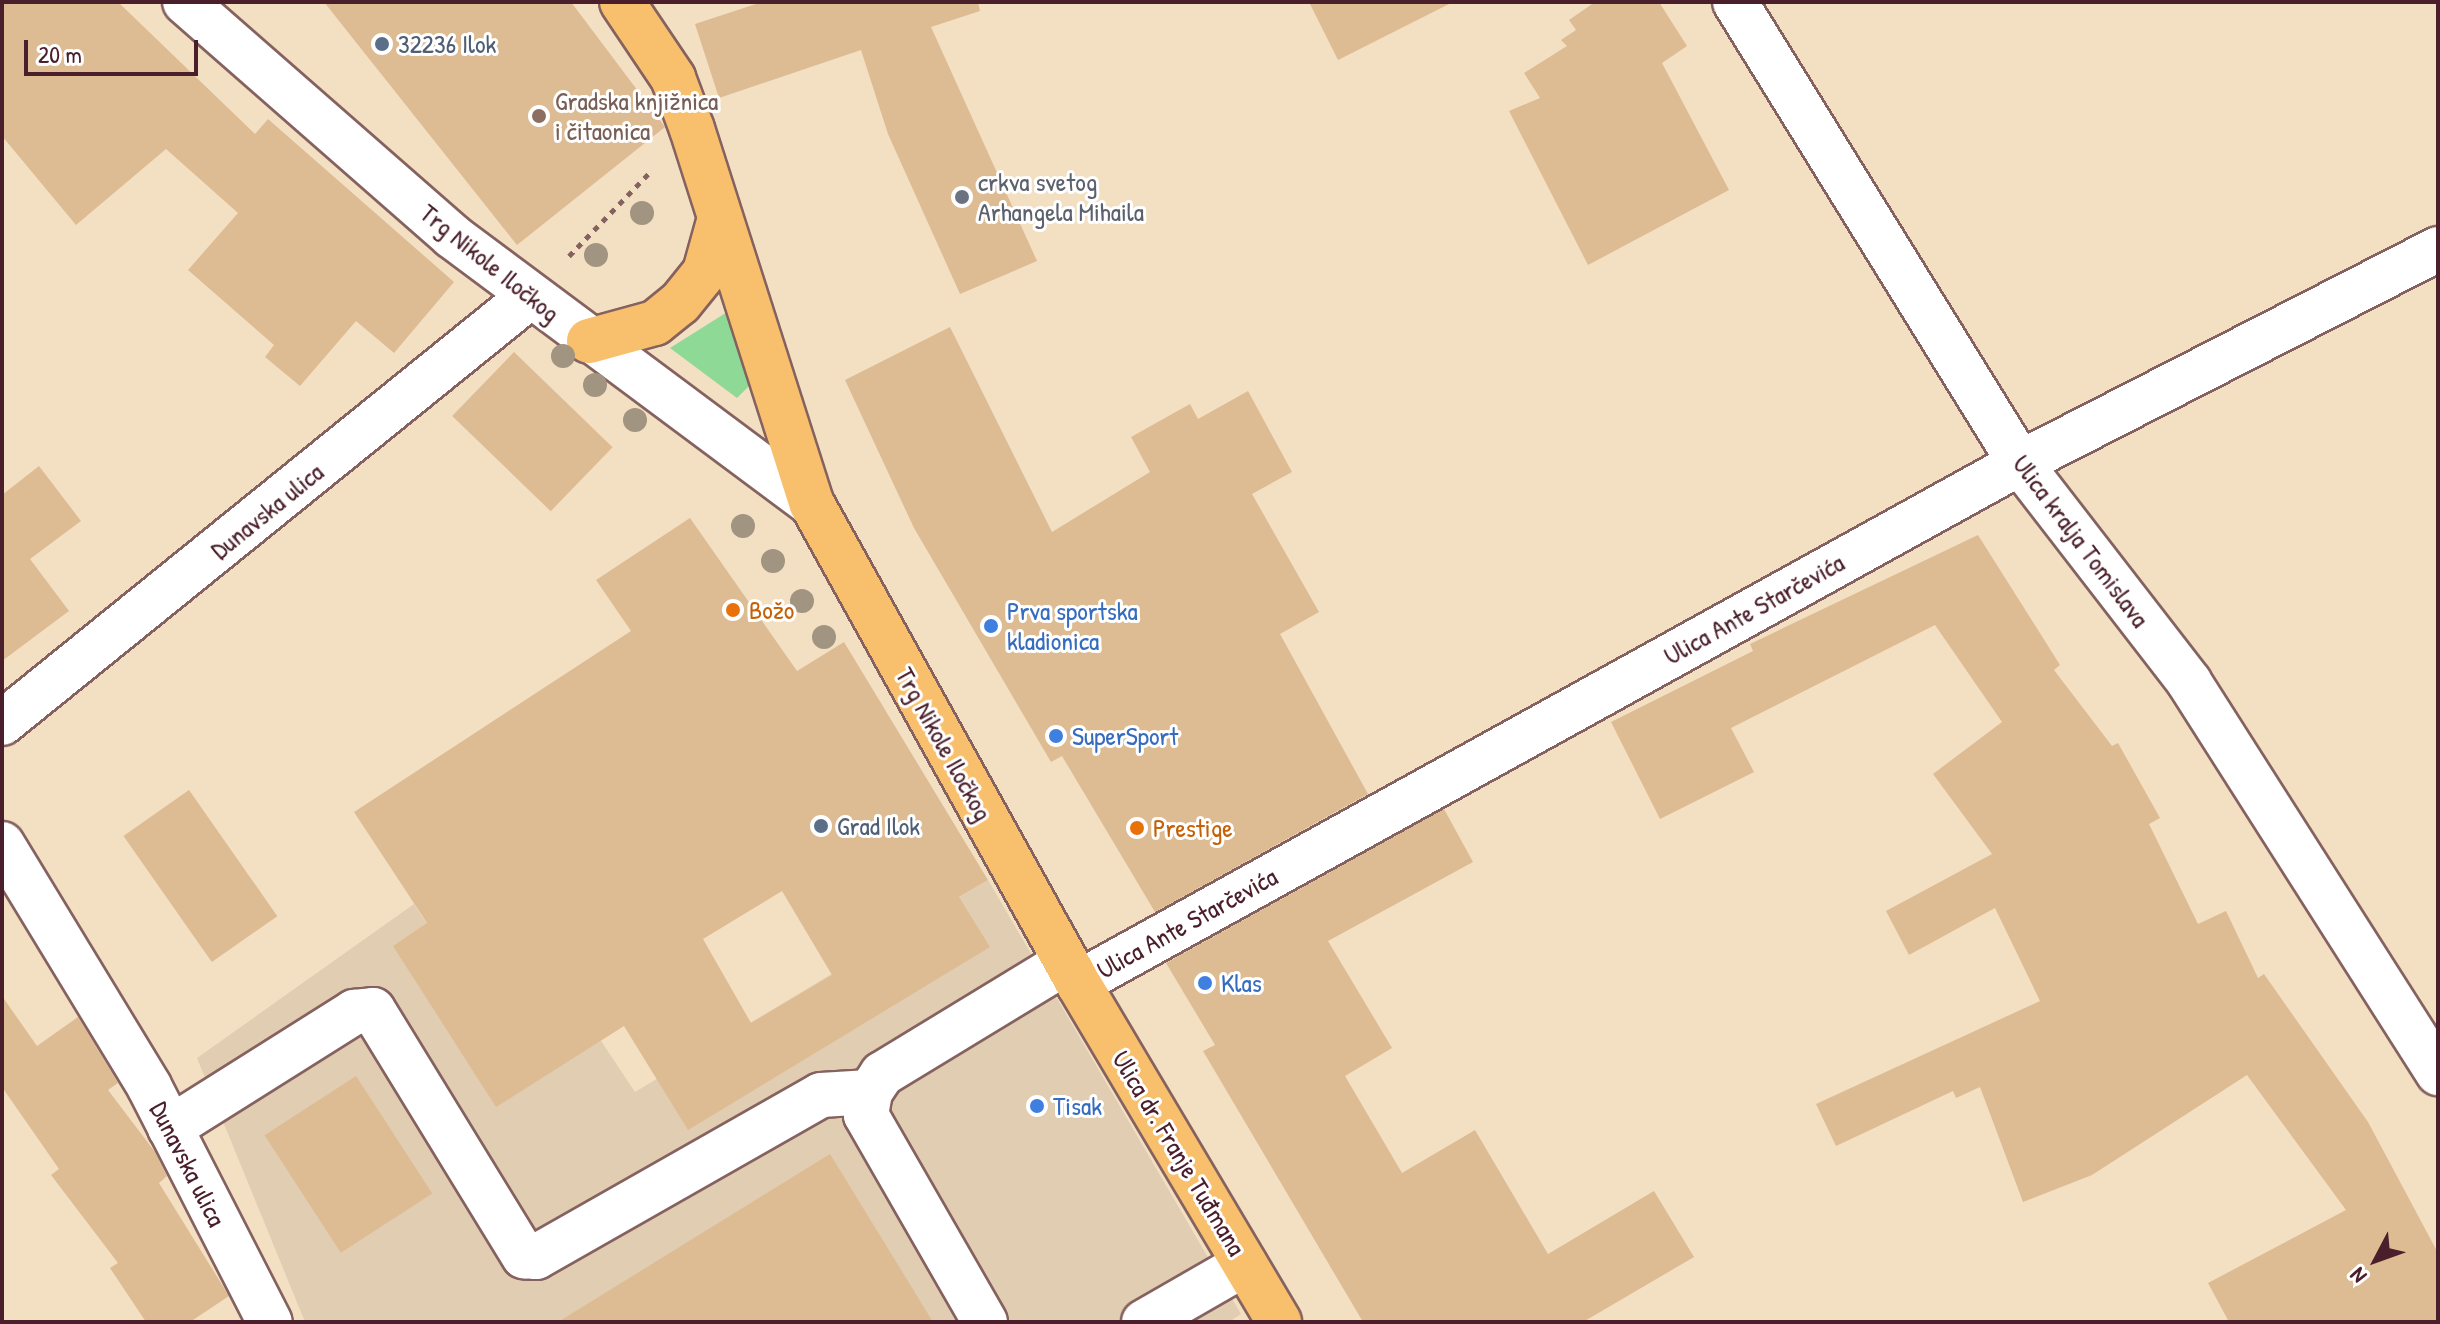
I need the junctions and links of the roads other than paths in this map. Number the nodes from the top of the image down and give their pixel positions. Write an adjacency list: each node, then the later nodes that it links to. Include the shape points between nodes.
1 (185, 2): 6 (street, Trg Nikole Iločkog)
2 (622, 2): 4 (main road, Trg Nikole Iločkog, via 673,78)
3 (1735, 2): 8 (street, Ulica kralja Tomislava)
4 (720, 218): 7 (main road, via 705,272 680,303 655,323); 9 (main road, Trg Nikole Iločkog)
5 (2438, 249): 8 (street, Ulica Ante Starčevića)
6 (529, 297): 7 (street, Trg Nikole Iločkog); 10 (street, Dunavska ulica)
7 (589, 341): 9 (street, Trg Nikole Iločkog)
8 (2020, 463): 12 (street, Ulica Ante Starčevića); 13 (street, Ulica kralja Tomislava, via 2189,682)
9 (812, 504): 12 (main road, Trg Nikole Iločkog)
10 (2, 723)
11 (2, 844): 15 (street, Dunavska ulica)
12 (1072, 973): 14 (street, Ulica Ante Starčevića, via 882,1074); 16 (main road, Ulica dr. Franje Tuđmana)
13 (2438, 1073)
14 (870, 1092): 15 (street, via 821,1095 536,1257 524,1256 373,1010 354,1012); 18 (street, via 866,1115)
15 (170, 1128): 17 (street, Dunavska ulica)
16 (1245, 1264): 19 (street); 20 (main road, Ulica dr. Franje Tuđmana)
17 (270, 1322)
18 (985, 1322)
19 (1144, 1322)
20 (1279, 1322)

